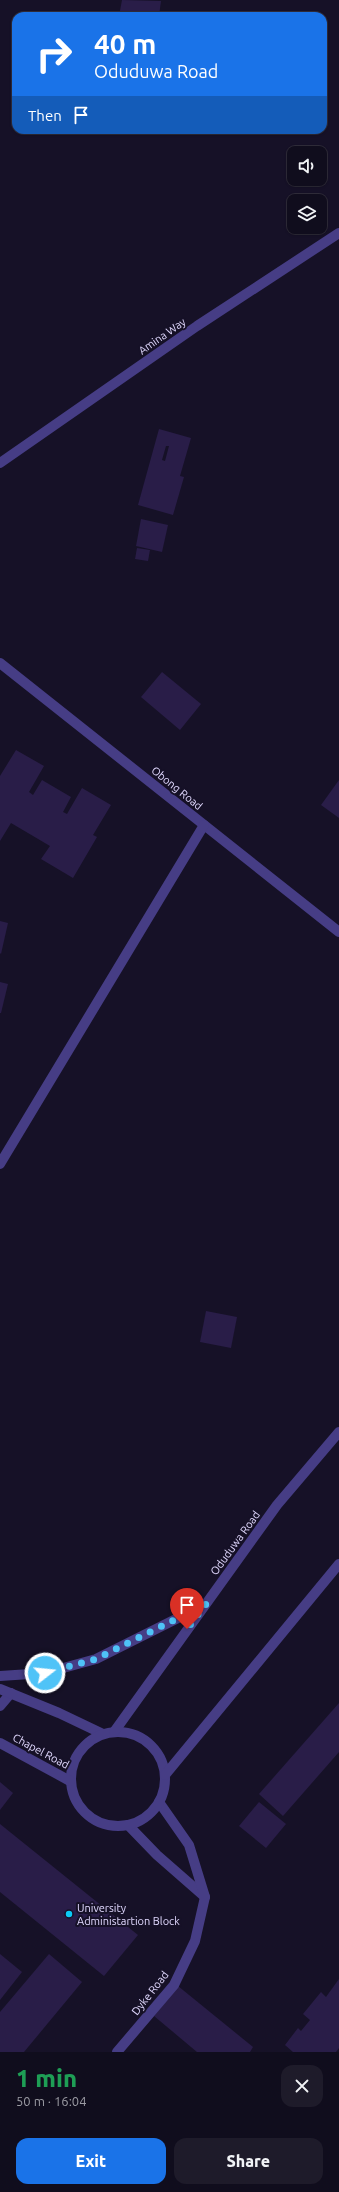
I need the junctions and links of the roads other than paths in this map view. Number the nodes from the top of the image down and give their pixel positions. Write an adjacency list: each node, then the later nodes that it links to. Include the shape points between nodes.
1 (339, 233): 2 (street, Amina Way, via 197,326)
2 (0, 463)
3 (0, 663): 4 (street, Obong Road)
4 (204, 825): 5 (street, Obong Road); 6 (street)
5 (339, 932)
6 (0, 1164)
7 (339, 1432): 9 (street, Oduduwa Road, via 277,1505)
8 (339, 1564): 16 (street)
9 (206, 1604): 10 (street, via 96,1659 45,1673); 14 (street, Oduduwa Road)
10 (0, 1676)
11 (0, 1689): 12 (street)
12 (11, 1693): 13 (street); 14 (street)
13 (0, 1706)
14 (108, 1733): 16 (street, via 128,1732 142,1738 154,1748 162,1760); 17 (street, via 90,1741 79,1751 72,1765)
15 (0, 1743): 17 (street, Chapel Road)
16 (165, 1775): 18 (street, via 164,1789)
17 (70, 1781): 19 (street, via 77,1803 94,1820 105,1825)
18 (159, 1802): 19 (street, via 141,1821); 20 (street, Dyke Road, via 189,1845)
19 (128, 1825): 20 (street, via 157,1855)
20 (205, 1897): 21 (street, Dyke Road, via 195,1941 174,1985)
21 (117, 2052)

